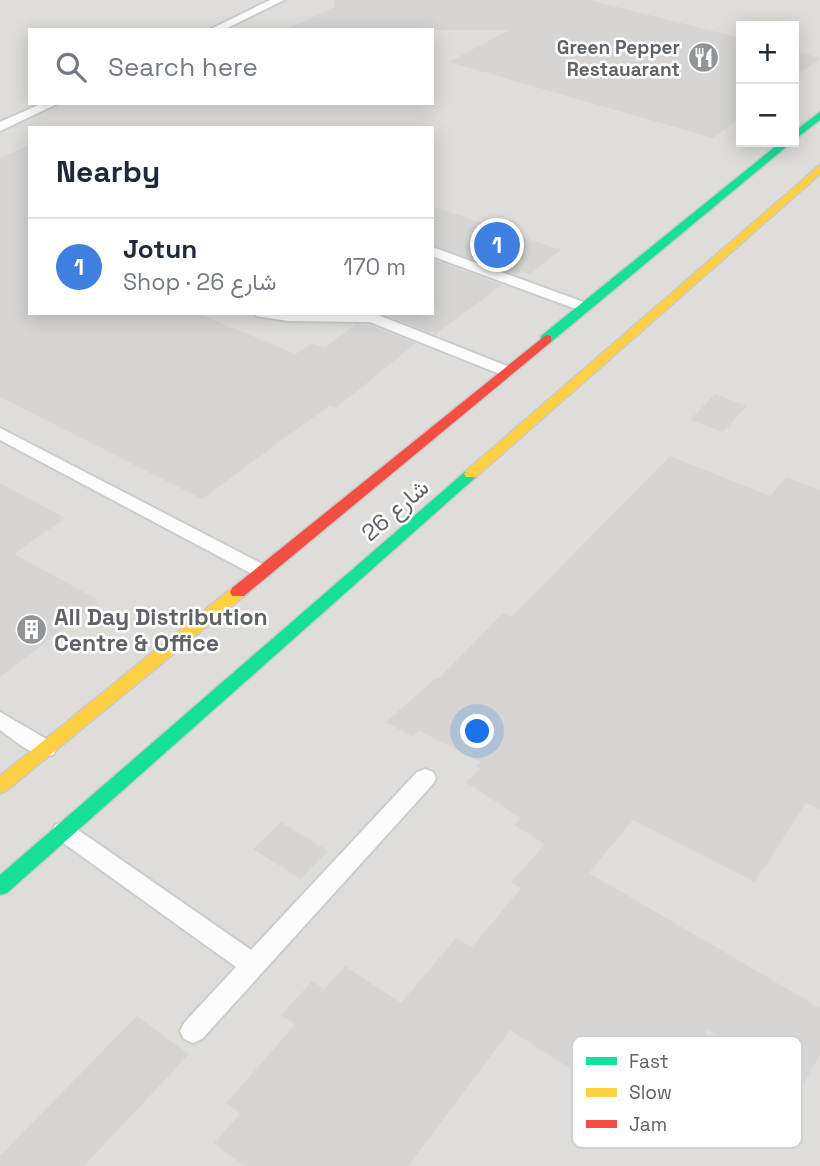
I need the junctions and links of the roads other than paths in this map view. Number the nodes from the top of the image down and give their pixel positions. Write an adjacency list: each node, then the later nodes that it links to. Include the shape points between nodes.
1 (279, 0): 2 (lane)
2 (218, 28)
3 (49, 105): 5 (lane)
4 (820, 115): 6 (street)
5 (0, 127)
6 (799, 132)
7 (781, 147): 10 (street, شارع 26)
8 (820, 168): 23 (street, شارع 26, via 438,496)
9 (434, 252): 10 (lane)
10 (584, 307): 14 (street, شارع 26)
11 (275, 315): 12 (lane)
12 (350, 315)
13 (350, 315): 14 (lane, via 373,318)
14 (506, 371): 16 (street, شارع 26)
15 (0, 433): 18 (lane)
16 (396, 460): 17 (street); 18 (street, شارع 26)
17 (402, 477)
18 (261, 571): 20 (street, شارع 26)
19 (0, 720): 20 (lane)
20 (45, 749): 22 (street, شارع 26)
21 (425, 778): 25 (lane)
22 (0, 786)
23 (63, 831): 24 (street, شارع 26); 25 (lane)
24 (0, 887)
25 (253, 965): 26 (lane)
26 (193, 1031)

